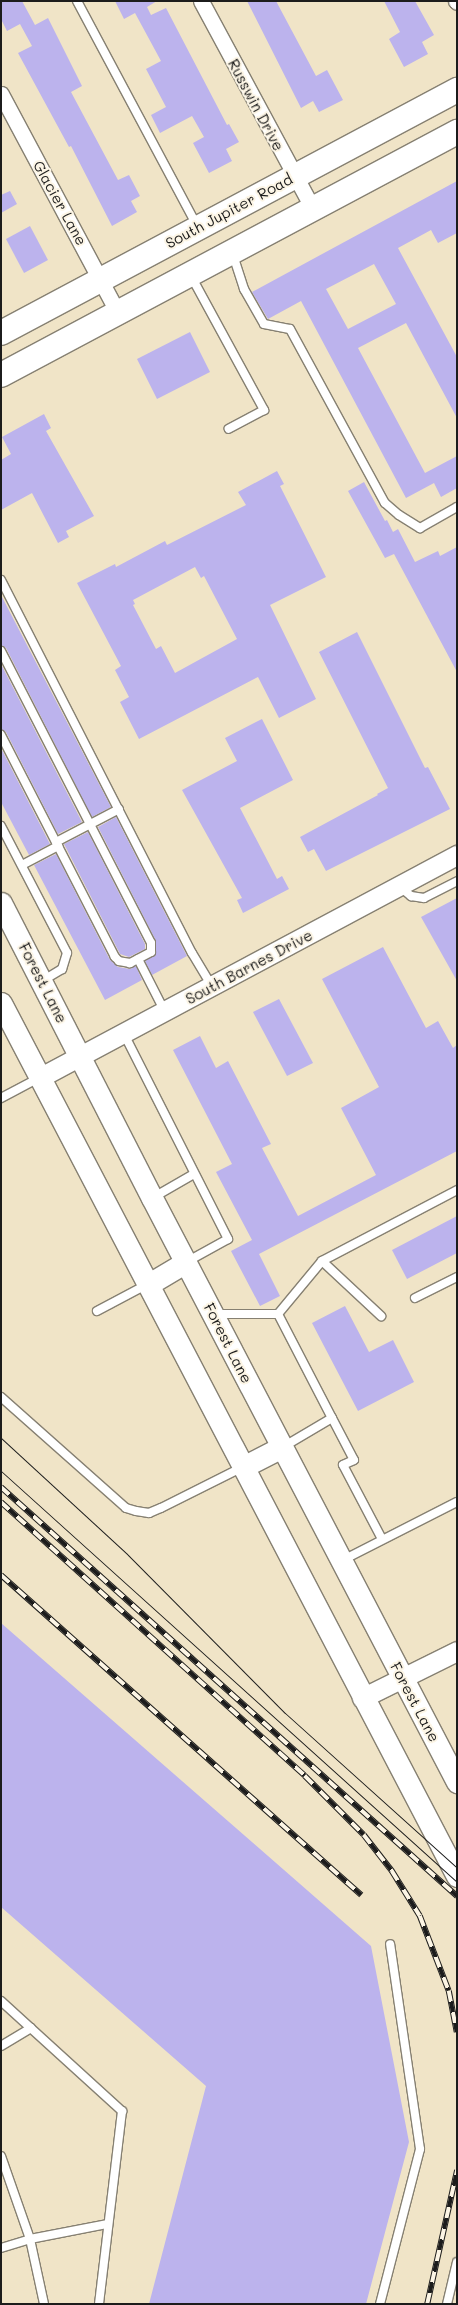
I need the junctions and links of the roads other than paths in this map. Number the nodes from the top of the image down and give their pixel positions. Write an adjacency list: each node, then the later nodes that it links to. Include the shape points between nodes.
1 (77, 1): 8 (lane)
2 (201, 1): 6 (street, Russwin Drive)
3 (457, 90): 6 (main road, South Jupiter Road)
4 (1, 94): 11 (street, Glacier Lane)
5 (457, 132): 7 (main road)
6 (294, 177): 7 (street, Russwin Drive); 8 (main road, South Jupiter Road)
7 (313, 209): 9 (main road)
8 (198, 228): 11 (main road, South Jupiter Road)
9 (232, 252): 10 (main road); 16 (lane, via 244,290 264,324 290,329 385,503 420,528)
10 (190, 274): 12 (main road); 15 (lane, via 264,410)
11 (102, 279): 12 (street, Glacier Lane); 13 (main road, South Jupiter Road)
12 (118, 313): 14 (main road)
13 (1, 333)
14 (1, 375)
15 (229, 429)
16 (457, 507)
17 (1, 580): 20 (lane)
18 (1, 652): 21 (lane)
19 (1, 735): 24 (lane)
20 (119, 810): 21 (lane); 32 (lane)
21 (90, 825): 24 (lane); 30 (lane, via 151,943 151,952)
22 (1, 826): 23 (lane)
23 (4, 840): 26 (lane)
24 (57, 844): 26 (lane); 30 (lane, via 116,957 123,963)
25 (457, 855): 28 (street, South Barnes Drive)
26 (22, 865): 31 (lane, via 67,953 62,969)
27 (457, 881): 28 (lane, via 424,898 411,896)
28 (399, 886): 32 (street, South Barnes Drive)
29 (1, 903): 31 (main road, Forest Lane)
30 (138, 959): 34 (lane)
31 (42, 981): 36 (main road, Forest Lane)
32 (212, 987): 34 (street, South Barnes Drive)
33 (1, 1003): 37 (main road)
34 (165, 1012): 35 (street, South Barnes Drive)
35 (124, 1034): 36 (street, South Barnes Drive); 39 (lane)
36 (81, 1058): 37 (street, South Barnes Drive); 41 (main road, Forest Lane)
37 (41, 1077): 38 (lane); 45 (main road)
38 (1, 1098)
39 (194, 1174): 41 (lane); 43 (lane, via 228,1239)
40 (457, 1190): 42 (lane)
41 (152, 1198): 43 (main road, Forest Lane)
42 (322, 1261): 49 (lane); 50 (lane)
43 (186, 1262): 45 (main road); 48 (main road, Forest Lane)
44 (457, 1278): 46 (lane)
45 (149, 1284): 47 (lane); 54 (main road)
46 (415, 1298)
47 (97, 1310)
48 (212, 1314): 49 (lane); 53 (main road, Forest Lane)
49 (278, 1314): 52 (lane)
50 (381, 1316)
51 (1, 1397): 54 (lane, via 126,1508 136,1511 148,1513 161,1508)
52 (332, 1418): 53 (lane); 56 (lane, via 354,1460 344,1465)
53 (282, 1447): 54 (main road); 57 (main road, Forest Lane)
54 (243, 1467): 60 (main road)
55 (457, 1502): 56 (lane)
56 (382, 1539): 57 (lane)
57 (341, 1560): 59 (main road, Forest Lane)
58 (457, 1651): 59 (street)
59 (402, 1678): 60 (street); 61 (main road, Forest Lane)
60 (362, 1698): 62 (main road)
61 (457, 1782)
62 (457, 1876)
63 (390, 1944): 74 (lane, via 420,2149)
64 (1, 2001): 65 (lane)
65 (31, 2028): 66 (lane); 68 (lane, via 122,2111)
66 (1, 2046)
67 (1, 2156): 69 (lane)
68 (107, 2224): 69 (lane); 73 (lane)
69 (30, 2239): 70 (lane); 72 (lane)
70 (1, 2248)
71 (457, 2262): 75 (lane)
72 (44, 2304)
73 (99, 2304)
74 (380, 2304)
75 (447, 2304)

